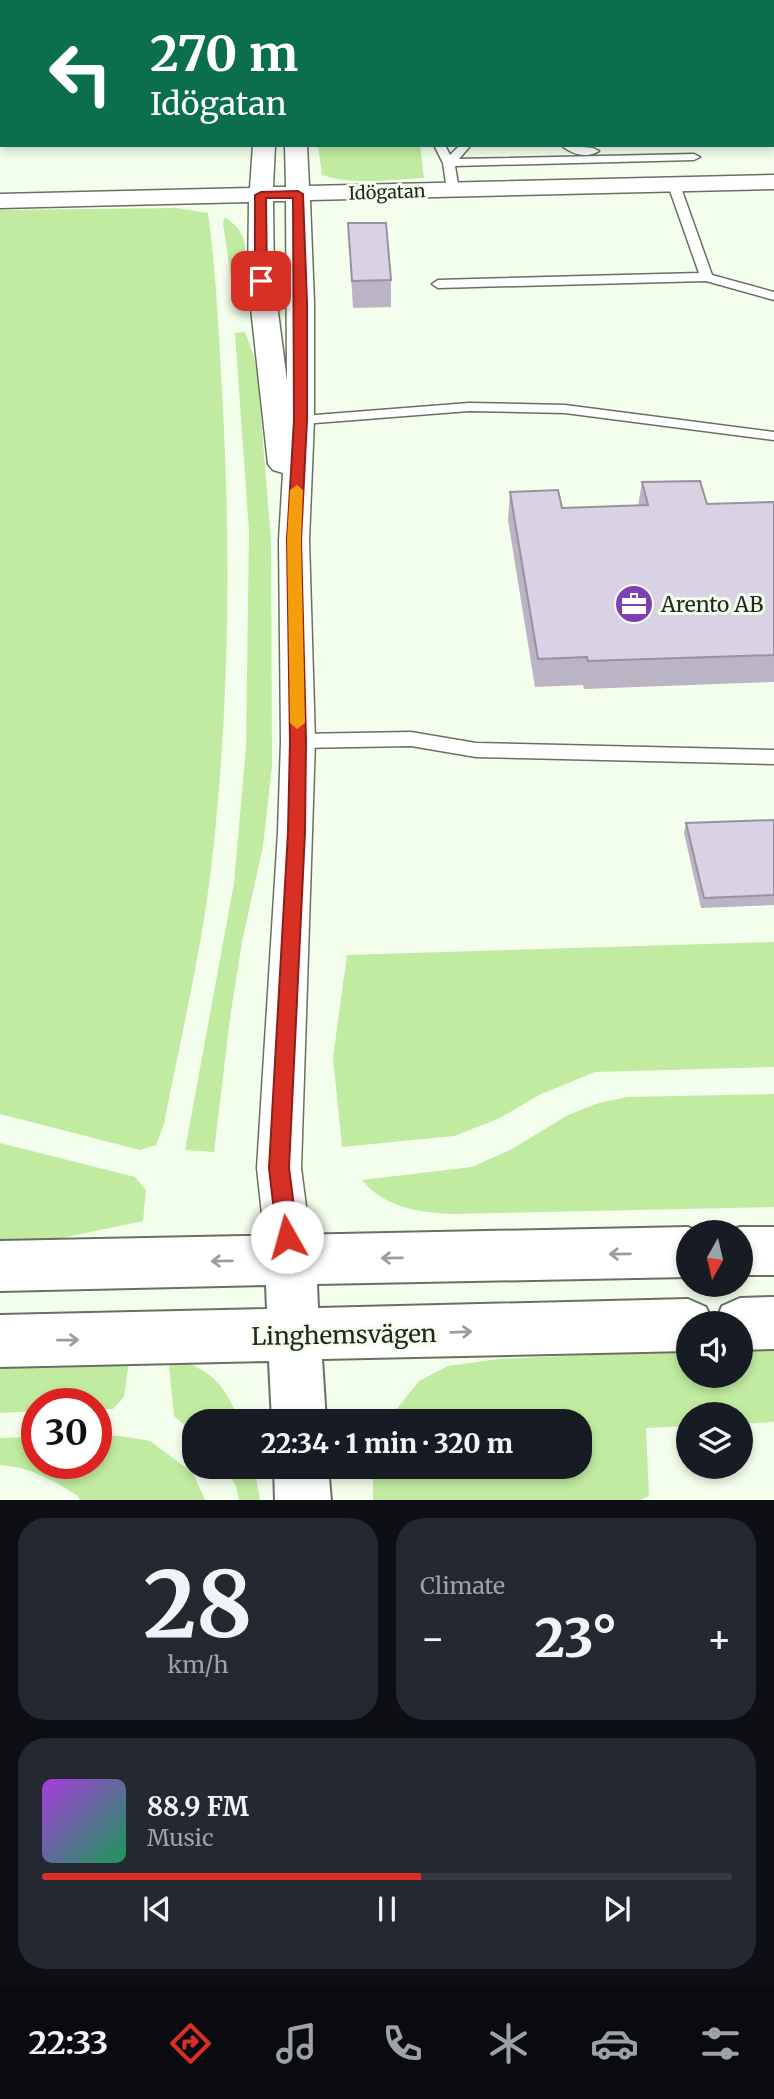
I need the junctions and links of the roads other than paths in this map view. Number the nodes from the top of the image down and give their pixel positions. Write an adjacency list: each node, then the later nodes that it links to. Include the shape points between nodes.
1 (264, 147): 15 (street)
2 (296, 147): 14 (street)
3 (440, 147): 9 (lane)
4 (464, 147): 9 (lane)
5 (538, 147): 8 (lane)
6 (570, 147): 7 (lane)
7 (638, 159): 8 (lane); 10 (lane)
8 (542, 161): 9 (lane)
9 (449, 163): 13 (lane)
10 (697, 165): 11 (street, Idögatan); 12 (street, Idögatan)
11 (774, 182)
12 (674, 185): 13 (street, Idögatan); 17 (lane)
13 (453, 190): 14 (street, Idögatan)
14 (298, 194): 15 (street, Idögatan); 20 (street)
15 (261, 195): 16 (street, Idögatan); 20 (street, via 261,281)
16 (0, 201)
17 (707, 277): 18 (lane); 19 (lane)
18 (438, 284)
19 (774, 296)
20 (288, 421): 21 (lane, via 469,407 565,409); 22 (street)
21 (774, 436)
22 (298, 741): 23 (lane, via 411,739 476,750); 27 (street, via 279,1168)
23 (774, 757)
24 (753, 1251): 25 (main road)
25 (774, 1251)
26 (676, 1252): 27 (main road, one-way to 27)
27 (290, 1260): 28 (main road, one-way to 28); 32 (main road)
28 (0, 1266)
29 (774, 1323): 30 (main road)
30 (753, 1324)
31 (676, 1325): 32 (main road, Linghemsvägen, one-way to 31)
32 (295, 1336): 33 (main road, Linghemsvägen, one-way to 32); 34 (main road)
33 (0, 1341)
34 (298, 1409)
35 (302, 1479): 36 (main road)
36 (303, 1500)

